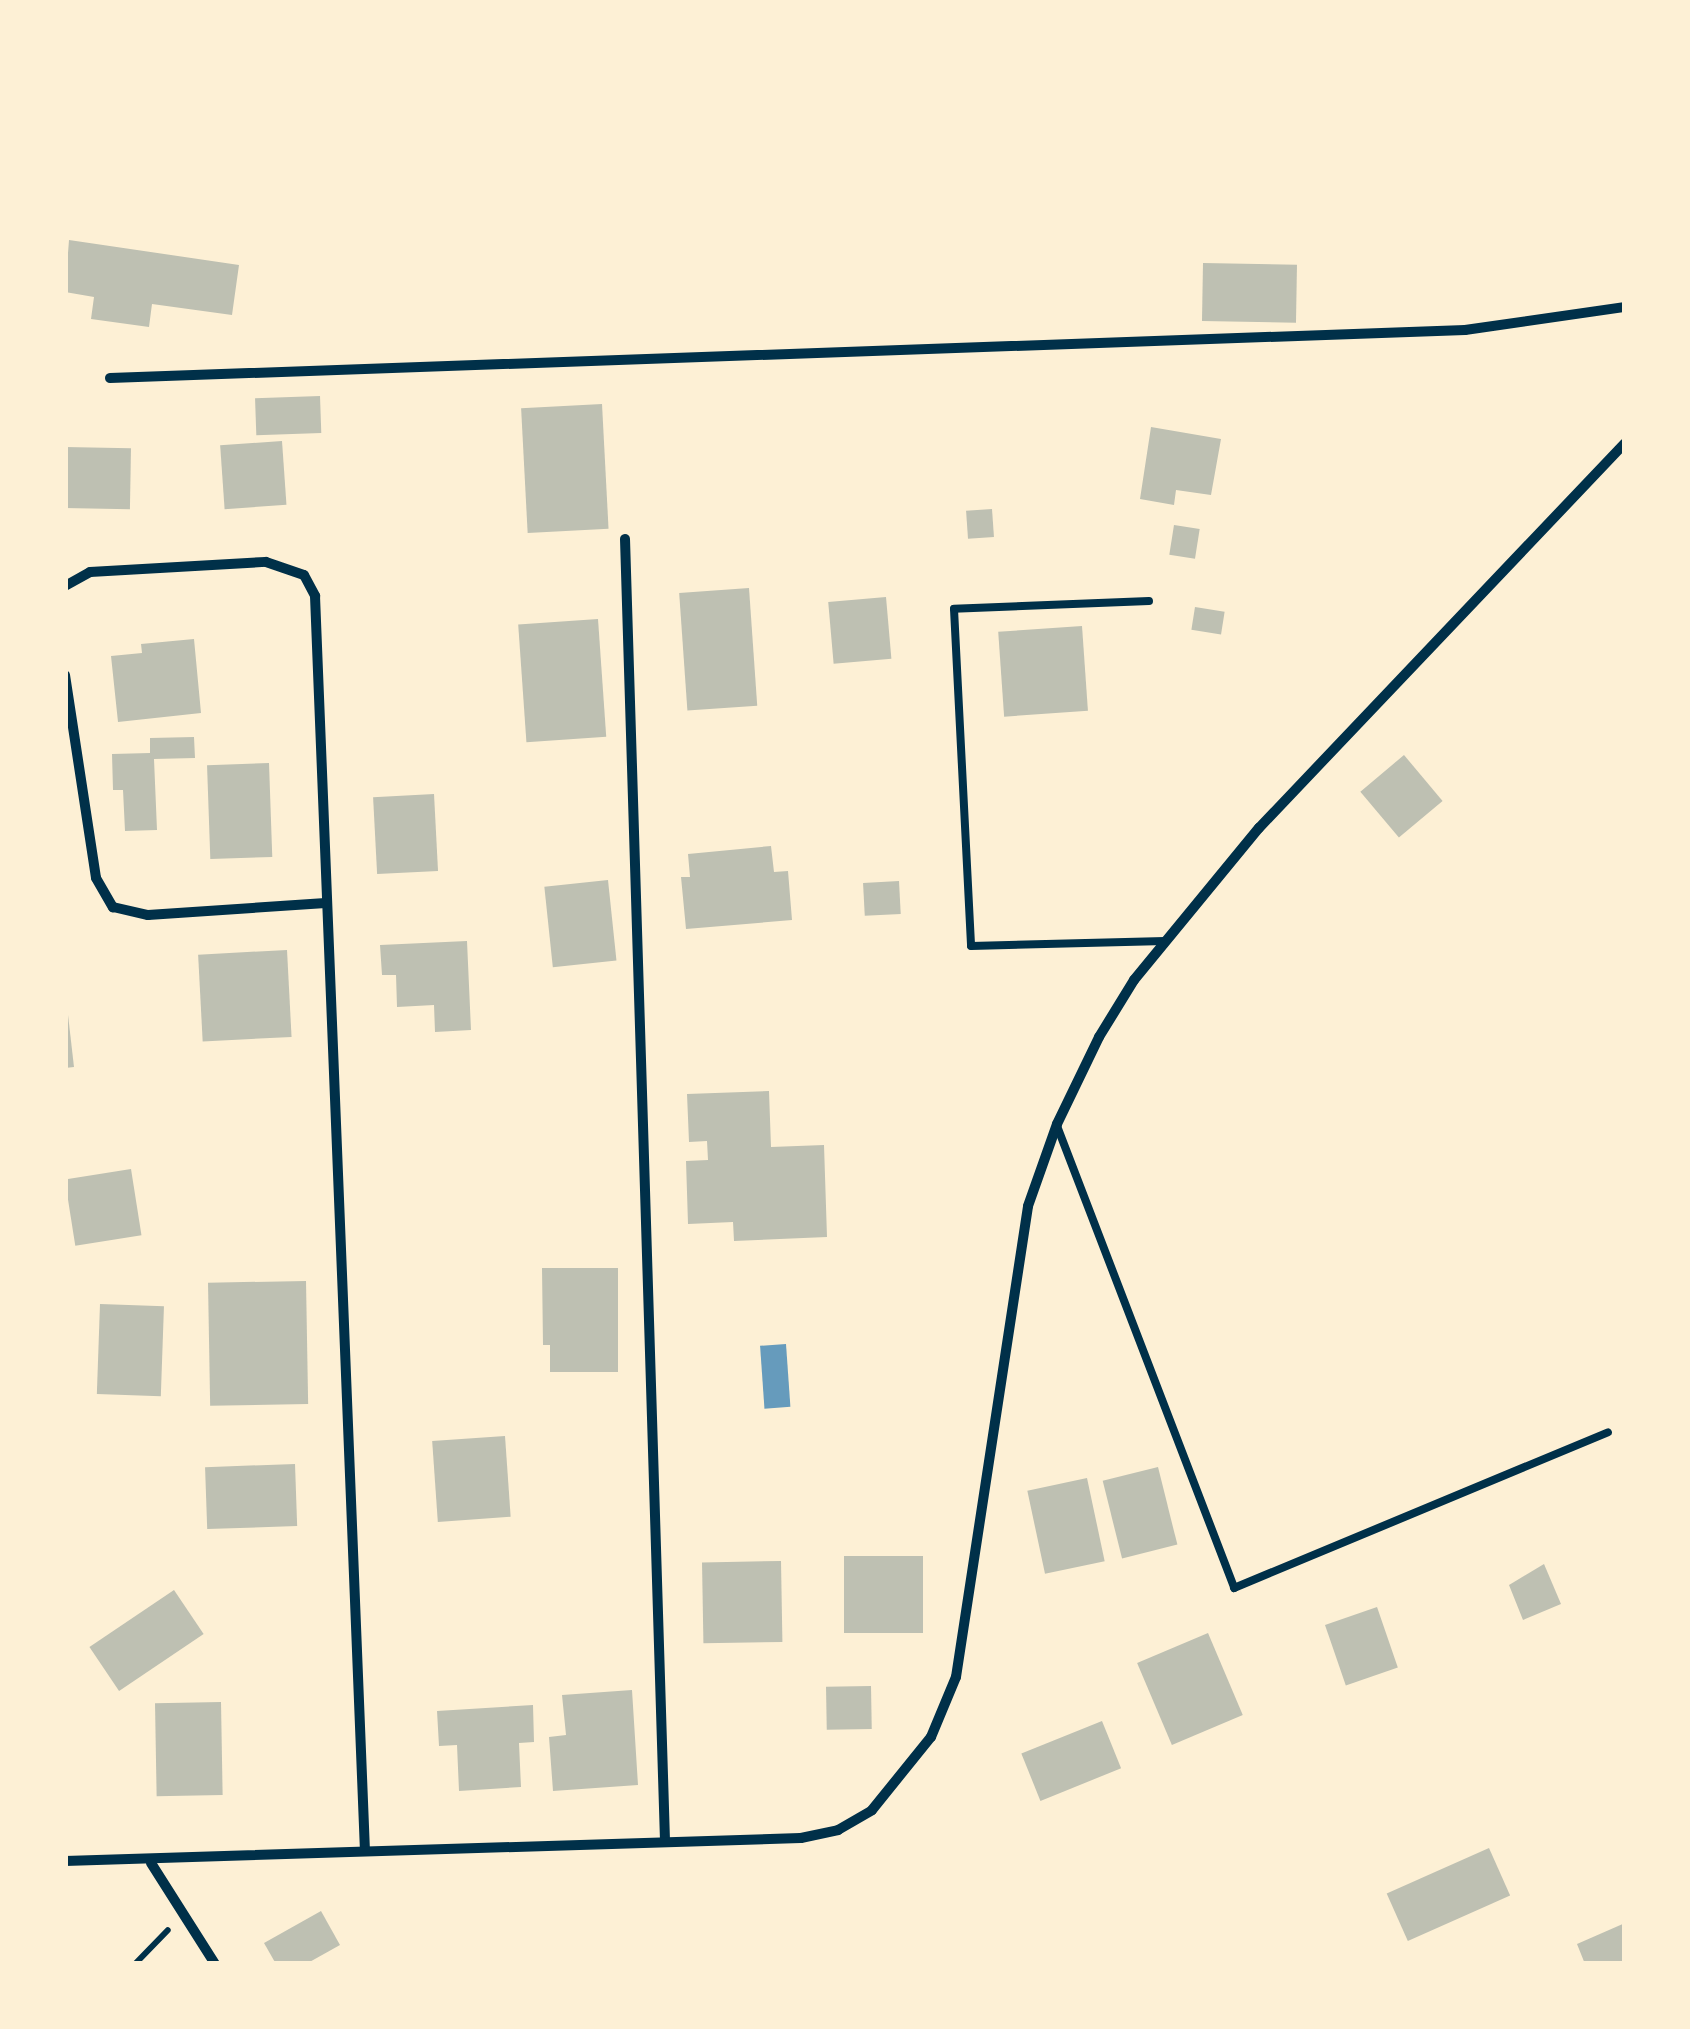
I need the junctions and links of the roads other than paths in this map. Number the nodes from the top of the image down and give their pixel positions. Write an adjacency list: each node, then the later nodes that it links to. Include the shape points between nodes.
1 (1625, 307): 2 (street, via 1465,330)
2 (110, 378)
3 (1625, 443): 9 (street, via 1294,789)
4 (626, 539): 12 (street)
5 (65, 586): 8 (street, via 90,572 266,562 304,575 317,606)
6 (1149, 602): 9 (lane, via 954,609 972,946)
7 (65, 675): 8 (street, via 96,878 113,907 148,915)
8 (326, 902): 13 (street)
9 (1165, 941): 10 (street, via 1110,1020)
10 (1057, 1124): 11 (lane, via 1234,1588); 12 (street, via 1020,1245 969,1620 938,1724 880,1802 838,1830 801,1838)
11 (1608, 1432)
12 (665, 1838): 13 (street)
13 (365, 1850): 15 (street)
14 (65, 1860): 15 (street)
15 (151, 1862): 16 (street)
16 (214, 1964)

